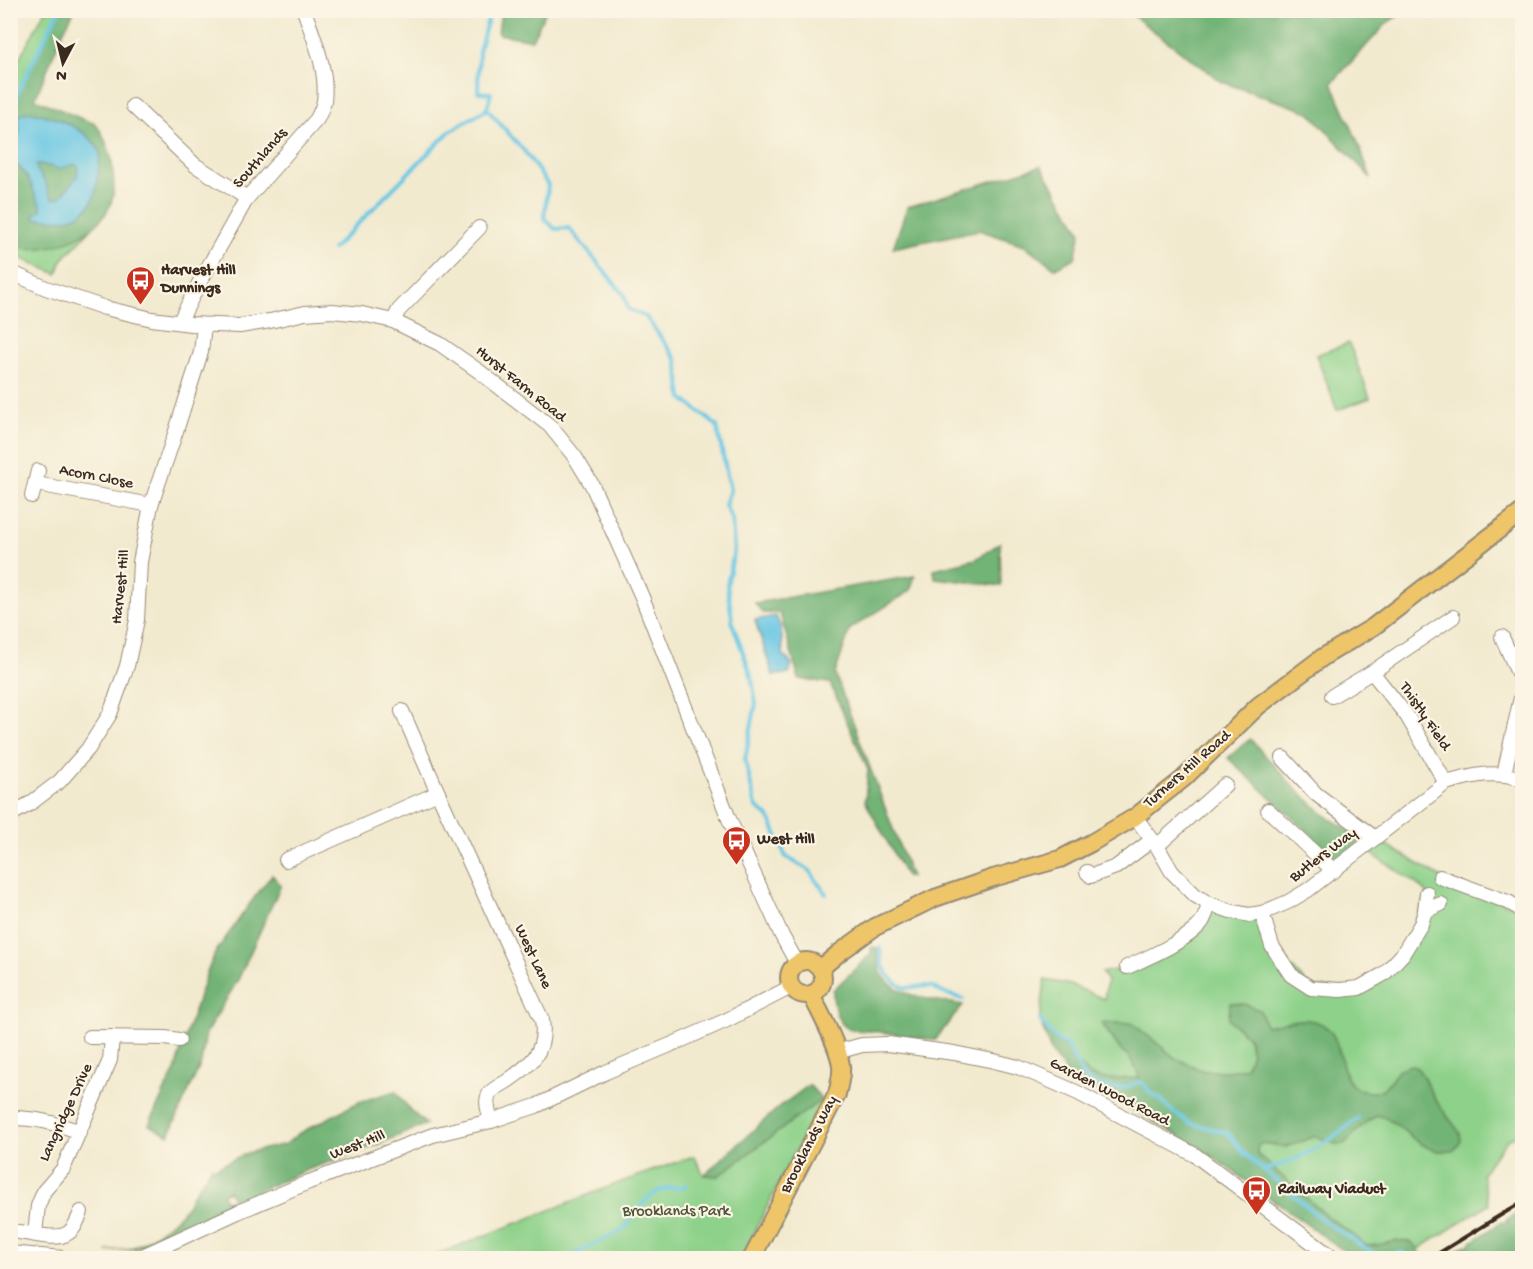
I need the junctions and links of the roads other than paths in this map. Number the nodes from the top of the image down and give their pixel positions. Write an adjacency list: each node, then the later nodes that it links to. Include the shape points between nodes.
1 (304, 10): 3 (street, Southlands, via 323,70 323,104 317,119)
2 (133, 106): 3 (street, via 195,165)
3 (247, 198): 7 (street, Southlands, via 196,289 182,317)
4 (479, 228): 6 (street, via 399,310)
5 (10, 272): 7 (street, Hurst Farm Road, via 105,308)
6 (393, 321): 8 (street, Hurst Farm Road, via 332,310 240,326); 40 (street, Hurst Farm Road, via 440,344 550,426 592,485 642,597 729,819)
7 (183, 323): 8 (street, Hurst Farm Road)
8 (204, 325): 10 (street, Harvest Hill, via 201,352)
9 (35, 484): 10 (street, Acorn Close)
10 (151, 505): 26 (street, Harvest Hill, via 140,562 137,620 111,714 60,781)
11 (1522, 512): 27 (main road, Turners Hill Road, via 1373,627 1323,657 1258,706 1183,779)
12 (1453, 617): 14 (street)
13 (1502, 637): 15 (street)
14 (1372, 672): 17 (street); 22 (street, Thistly Field, via 1407,716)
15 (1522, 682)
16 (1522, 693): 20 (street)
17 (1332, 696)
18 (402, 711): 24 (street, West Lane)
19 (1283, 758): 28 (street, Butlers Way, via 1316,794)
20 (1504, 774): 21 (street); 22 (street, via 1488,773)
21 (1522, 779)
22 (1446, 783): 28 (street)
23 (1225, 785): 29 (street)
24 (438, 794): 30 (street); 50 (street, West Lane, via 542,1020 544,1032 542,1045 527,1068 490,1093 487,1104)
25 (1268, 810): 31 (street)
26 (10, 815)
27 (1135, 817): 29 (street, Butlers Way); 42 (main road, Turners Hill Road, via 1060,859 935,898 875,927)
28 (1375, 838): 31 (street, Butlers Way)
29 (1154, 843): 32 (street, via 1116,867 1091,876); 35 (street, Butlers Way, via 1172,872)
30 (286, 860)
31 (1334, 871): 39 (street, Butlers Way, via 1288,902)
32 (1087, 872)
33 (1440, 877): 37 (street)
34 (1427, 894): 38 (street)
35 (1210, 904): 39 (street, Butlers Way, via 1249,915); 41 (street, via 1202,922 1189,934)
36 (1441, 904): 38 (street)
37 (1522, 910)
38 (1425, 911): 39 (street, via 1402,955 1384,974 1359,988 1340,990 1311,988 1291,975 1272,946)
39 (1262, 913)
40 (797, 963): 42 (main road, via 814,963); 43 (main road, via 791,969)
41 (1127, 967)
42 (820, 969): 44 (main road, via 823,979)
43 (791, 987): 44 (main road, via 803,995); 50 (street, West Hill, via 536,1106)
44 (811, 994): 48 (main road, Brooklands Way)
45 (90, 1037): 46 (street)
46 (112, 1037): 47 (street); 51 (street, Langridge Drive, via 110,1060)
47 (179, 1040)
48 (837, 1052): 58 (main road, Brooklands Way, via 841,1066 837,1094); 59 (street, Garden Wood Road, via 862,1045 888,1044 994,1061 1044,1077 1195,1155)
49 (10, 1118): 51 (street, via 46,1120)
50 (491, 1121): 57 (street, West Hill, via 433,1135 309,1182)
51 (78, 1131): 54 (street, Langridge Drive, via 63,1169 44,1191)
52 (81, 1212): 54 (street, via 67,1234)
53 (19, 1232): 54 (street)
54 (35, 1234)
55 (10, 1253): 56 (street)
56 (62, 1258)
57 (138, 1258)
58 (752, 1258)
59 (1333, 1258)

